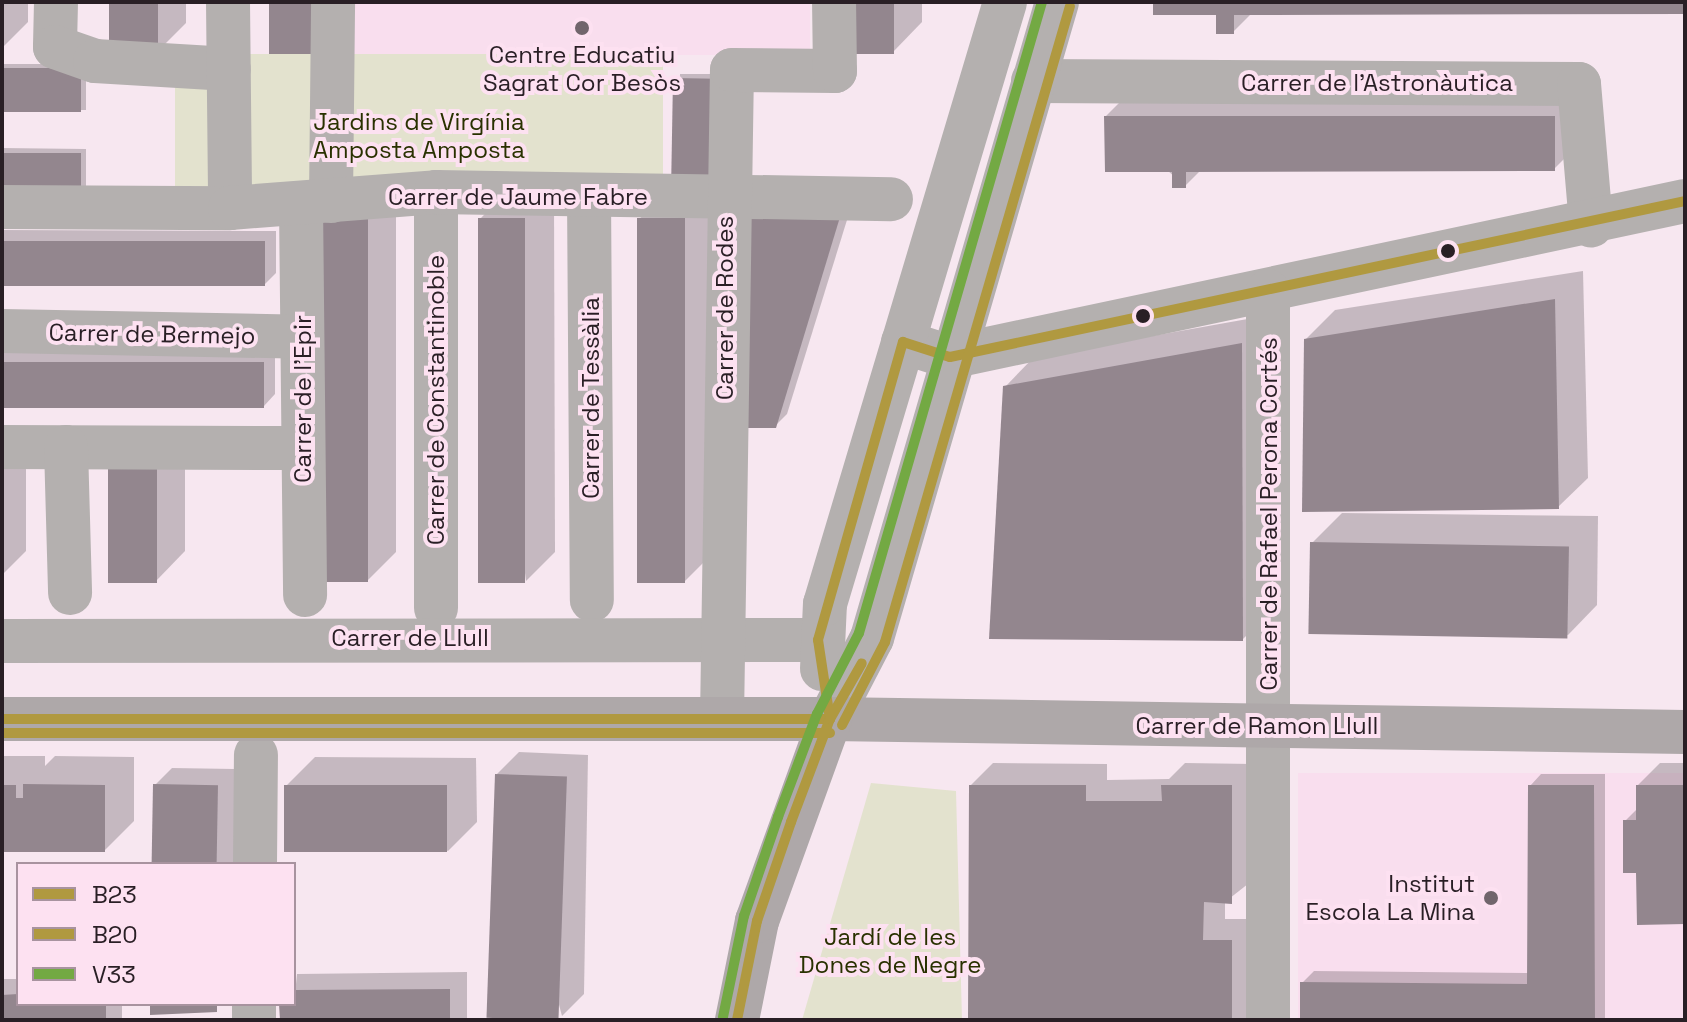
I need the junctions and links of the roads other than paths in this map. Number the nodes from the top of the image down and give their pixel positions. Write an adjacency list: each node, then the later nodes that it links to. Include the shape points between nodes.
1 (56, 2): 7 (street, via 55,47 95,61)
2 (228, 2): 7 (street)
3 (333, 2): 14 (street, Carrer de l'Epir)
4 (834, 2): 11 (street, Carrer de Rodes, via 835,71 732,70)
5 (1005, 2): 21 (street)
6 (1057, 2): 8 (street)
7 (229, 69): 16 (street)
8 (1033, 81): 17 (street, Carrer de l'Astronàutica, via 1579,84); 22 (street)
9 (436, 192): 10 (street, Carrer de Jaume Fabre); 14 (street, Carrer de Jaume Fabre); 29 (street, Carrer de Constantinoble)
10 (589, 195): 11 (street, Carrer de Jaume Fabre); 28 (street, Carrer de Tessàlia)
11 (726, 197): 12 (street, Carrer de Jaume Fabre); 30 (street, Carrer de Rodes)
12 (891, 199)
13 (1685, 201): 17 (street)
14 (316, 202): 16 (street, Carrer de Jaume Fabre); 20 (street, Carrer de l'Epir)
15 (2, 207): 16 (street, Carrer de Jaume Fabre)
16 (230, 208)
17 (1591, 225): 18 (street)
18 (1268, 291): 22 (street); 36 (street, Carrer de Rafael Perona Cortés)
19 (2, 331): 20 (street, Carrer de Bermejo)
20 (302, 337): 25 (street, Carrer de l'Epir)
21 (903, 342): 22 (street); 31 (street)
22 (950, 357): 35 (street, via 866,657)
23 (2, 447): 24 (street)
24 (66, 447): 25 (street); 26 (street)
25 (302, 448): 27 (street, Carrer de l'Epir)
26 (70, 593)
27 (305, 595)
28 (592, 600)
29 (436, 608)
30 (722, 636): 31 (street, Carrer de Llull); 32 (street, Carrer de Llull); 34 (street, Carrer de Rodes)
31 (818, 640): 35 (street)
32 (2, 641)
33 (2, 719): 34 (main road)
34 (722, 719): 35 (main road)
35 (830, 719): 36 (main road, Carrer de Ramon Llull); 40 (main road, via 757,921)
36 (1271, 725): 37 (main road, Carrer de Ramon Llull); 41 (street, Carrer de Rafael Perona Cortés)
37 (1685, 732)
38 (256, 755): 39 (street)
39 (255, 862)
40 (737, 1020)
41 (1268, 1020)

